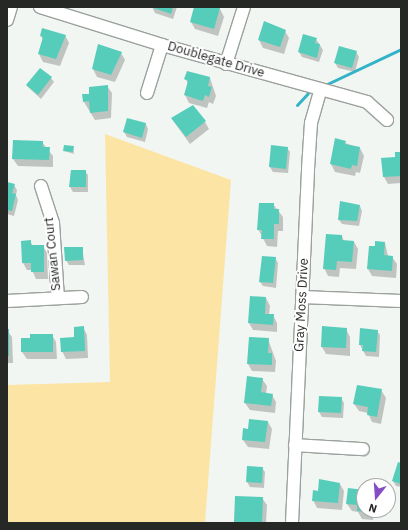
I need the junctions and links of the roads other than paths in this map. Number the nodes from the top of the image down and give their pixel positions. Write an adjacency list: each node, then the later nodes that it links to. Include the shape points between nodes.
1 (11, 7): 4 (street)
2 (40, 7): 5 (street, Doublegate Drive)
3 (244, 7): 6 (street)
4 (7, 20)
5 (162, 45): 6 (street, Doublegate Drive); 8 (street)
6 (226, 64): 7 (street, Doublegate Drive)
7 (321, 89): 9 (street, Doublegate Drive, via 366,102); 12 (street, Gray Moss Drive, via 311,122)
8 (147, 93)
9 (387, 120)
10 (41, 186): 13 (street, Sawan Court, via 53,223)
11 (82, 297): 13 (street)
12 (302, 297): 15 (street); 16 (street, Gray Moss Drive)
13 (58, 298): 14 (street)
14 (7, 301)
15 (401, 301)
16 (295, 445): 17 (street); 18 (street, Gray Moss Drive)
17 (363, 449)
18 (292, 523)

